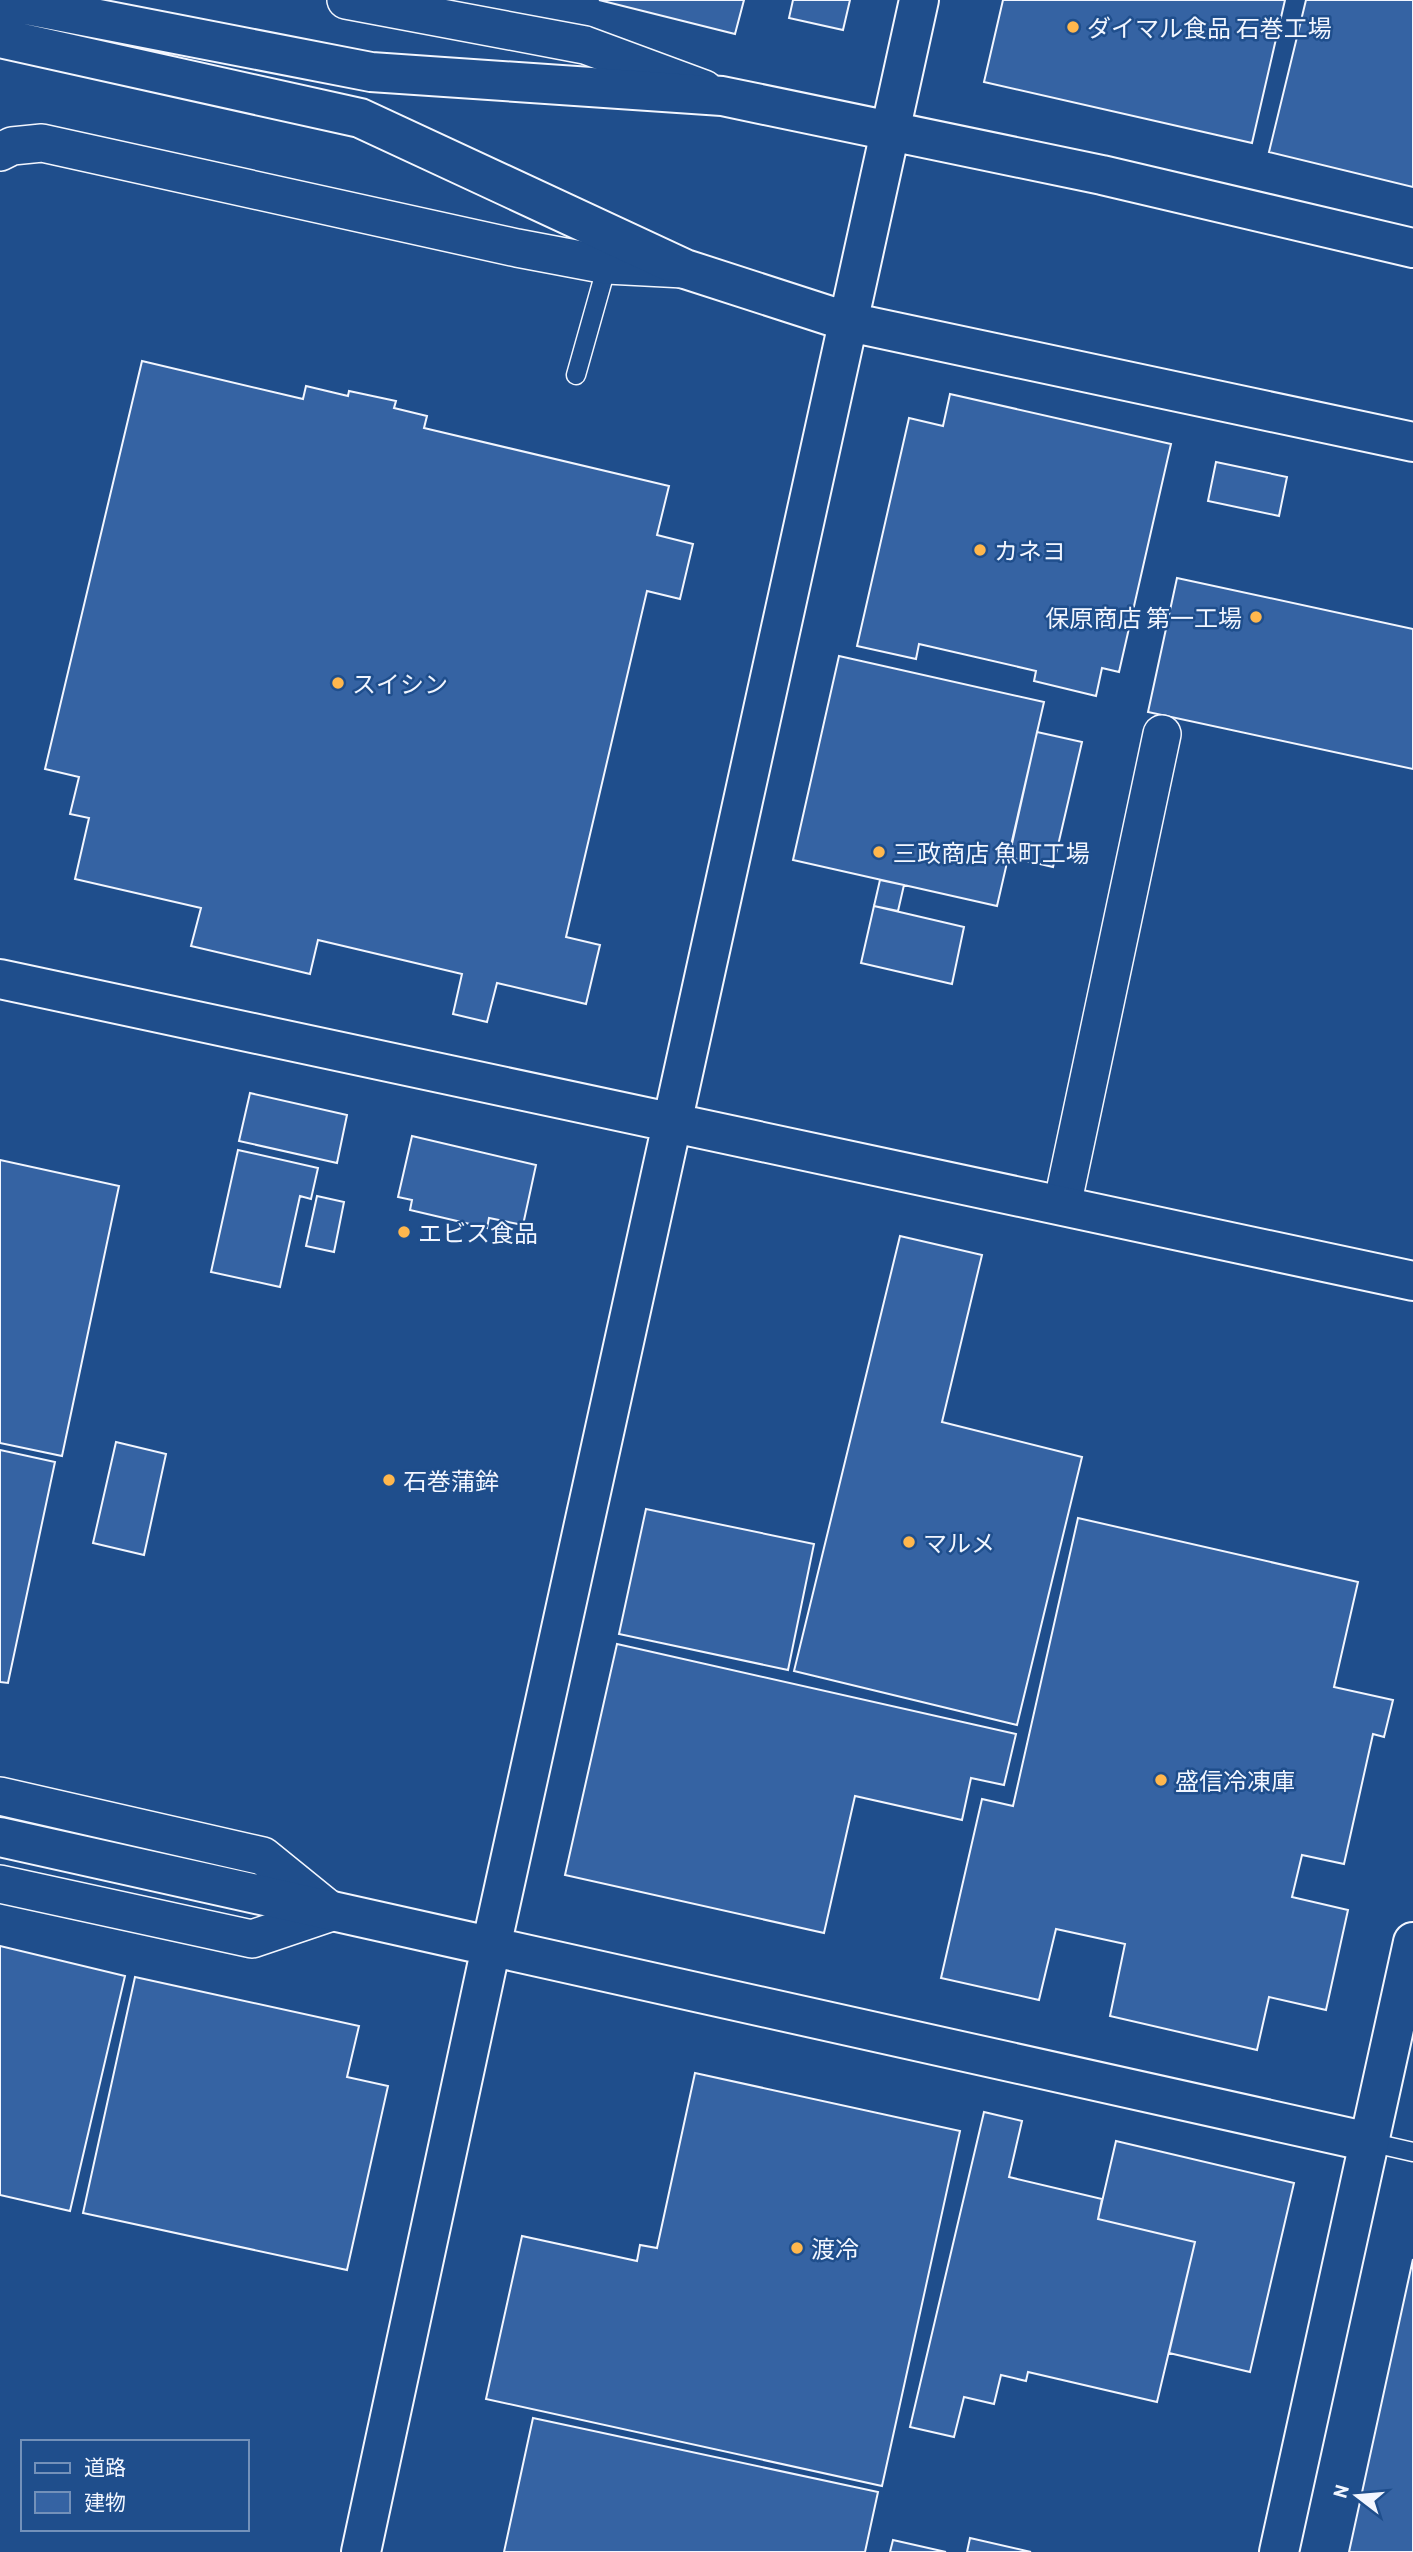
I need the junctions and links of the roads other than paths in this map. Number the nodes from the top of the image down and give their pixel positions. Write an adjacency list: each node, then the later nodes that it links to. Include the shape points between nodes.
1 (1, 0): 5 (street, via 371,72)
2 (346, 0): 5 (street, via 585,45)
3 (919, 0): 6 (street)
4 (0, 38): 10 (street, via 360,118)
5 (722, 96): 6 (street)
6 (891, 130): 8 (street); 11 (street)
7 (0, 152): 9 (street, via 42,143)
8 (1413, 248)
9 (607, 265): 10 (street); 12 (lane)
10 (685, 269): 11 (street)
11 (849, 321): 13 (street); 16 (street)
12 (576, 375)
13 (1413, 442)
14 (1162, 734): 17 (street)
15 (0, 979): 16 (street)
16 (672, 1122): 17 (street); 24 (street)
17 (1062, 1206): 18 (street)
18 (1413, 1281)
19 (0, 1796): 22 (street, via 263,1856)
20 (0, 1837): 22 (street)
21 (0, 1884): 22 (street, via 252,1939)
22 (332, 1912): 24 (street)
23 (1413, 1942): 25 (street)
24 (491, 1947): 25 (street); 27 (street)
25 (1369, 2142): 26 (lane); 28 (street)
26 (1413, 2152)
27 (361, 2552)
28 (1279, 2552)

